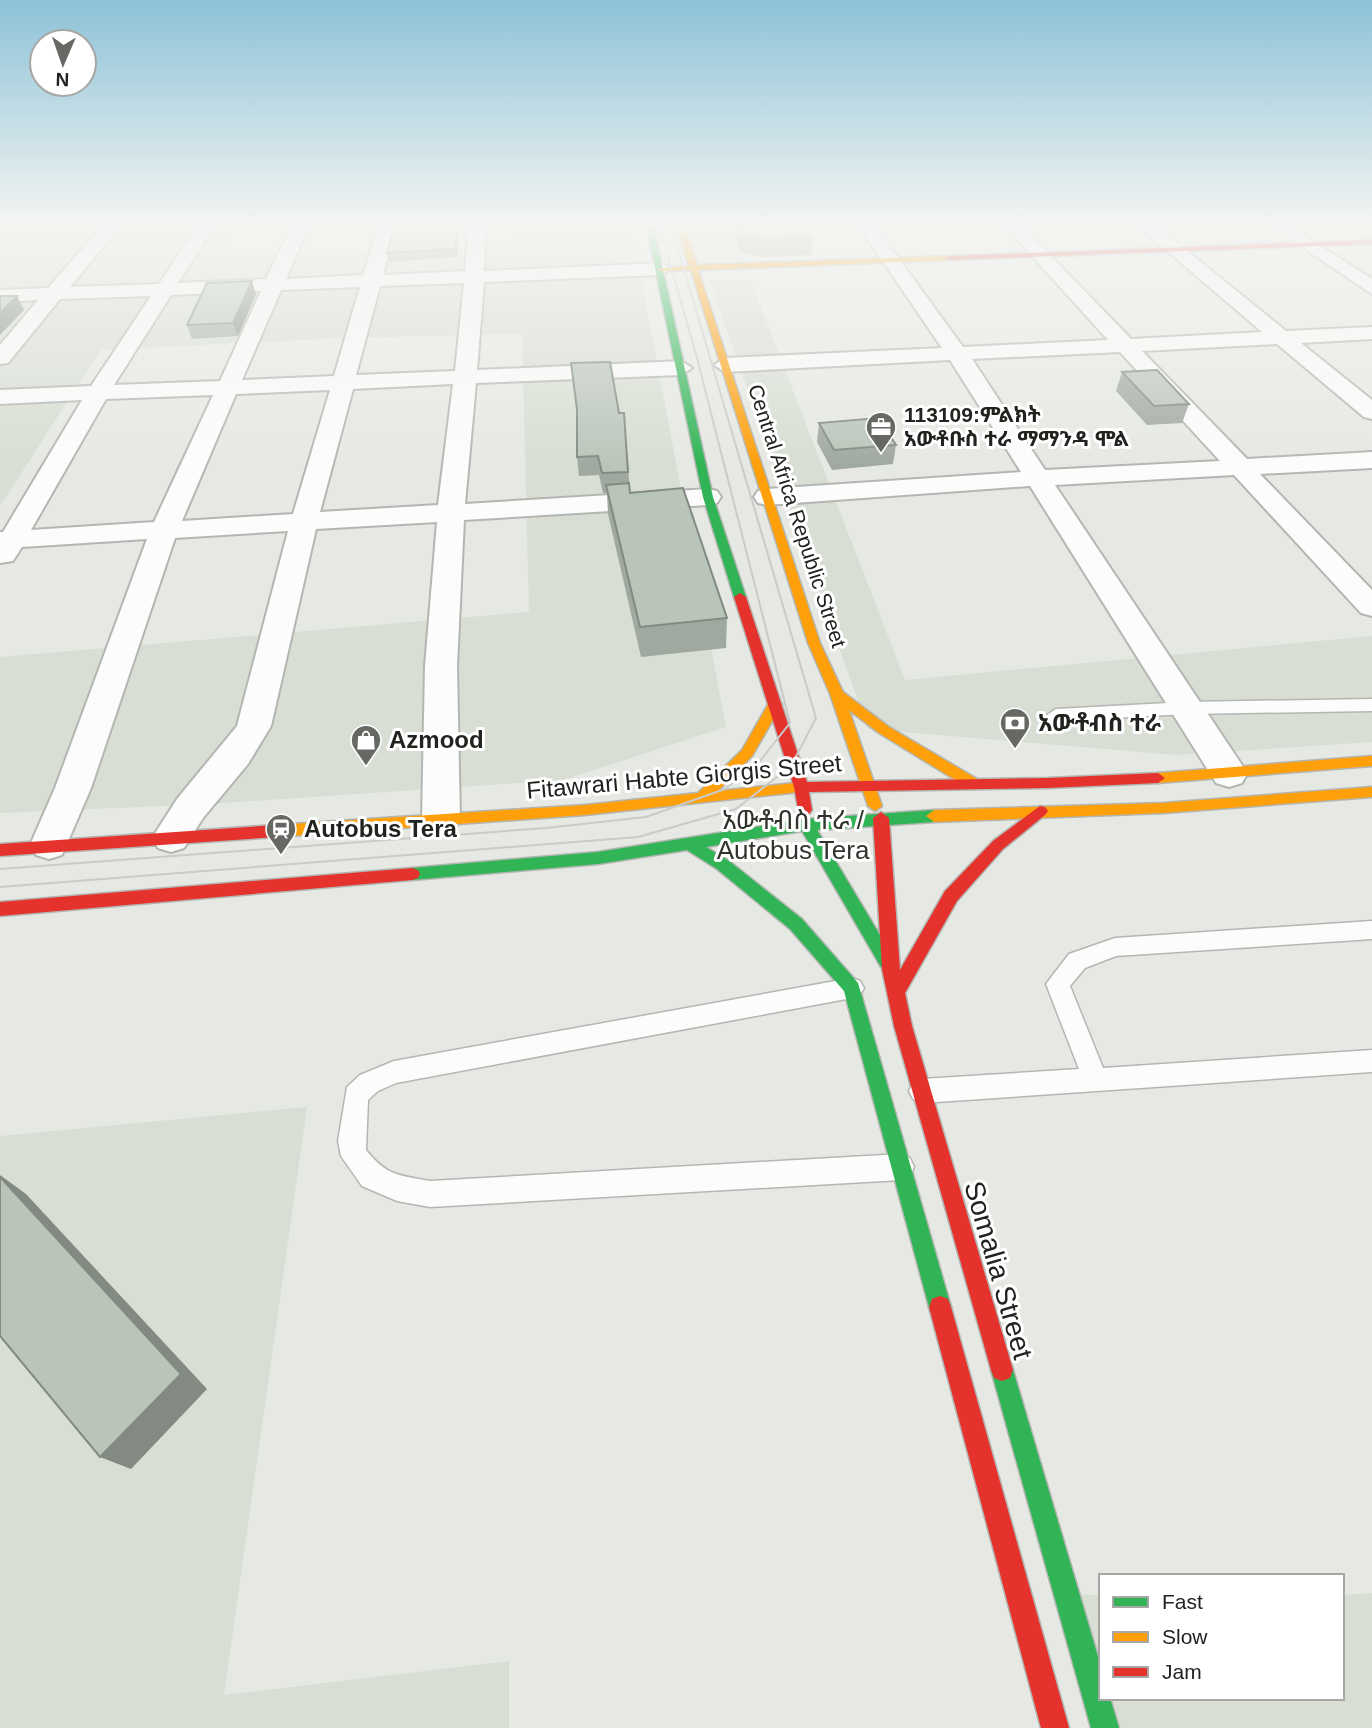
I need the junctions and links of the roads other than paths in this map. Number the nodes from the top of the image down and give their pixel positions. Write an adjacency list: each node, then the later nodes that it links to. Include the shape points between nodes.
1 (46, 306): 15 (street)
2 (152, 306): 21 (street)
3 (264, 306): 20 (street)
4 (364, 306): 19 (street)
5 (472, 306): 18 (street)
6 (669, 306): 17 (main road)
7 (707, 306): 16 (main road, Central Africa Republic Street)
8 (922, 306): 14 (street)
9 (1089, 306): 13 (street)
10 (1240, 306): 12 (street)
11 (1372, 334): 12 (street)
12 (1279, 338): 13 (street); 23 (street)
13 (1126, 344): 14 (street); 25 (street)
14 (956, 352): 16 (street); 26 (street)
15 (0, 358)
16 (725, 365): 28 (main road, Central Africa Republic Street)
17 (681, 368): 18 (street); 27 (main road)
18 (465, 378): 19 (street); 29 (street)
19 (345, 383): 20 (street); 30 (street)
20 (225, 389): 21 (street); 31 (street)
21 (98, 393): 22 (street); 32 (street)
22 (0, 397)
23 (1372, 412)
24 (1372, 460): 25 (street)
25 (1241, 468): 26 (street); 33 (street)
26 (1039, 478): 28 (street); 37 (street)
27 (708, 497): 29 (street); 35 (main road)
28 (767, 497): 34 (main road, Central Africa Republic Street, via 814,643)
29 (451, 514): 30 (street); 48 (street, via 438,738)
30 (304, 522): 31 (street); 50 (street, via 254,726 183,815)
31 (164, 531): 32 (street); 52 (street)
32 (4, 546)
33 (1372, 607)
34 (838, 694): 41 (main road, via 884,730); 42 (main road, Central Africa Republic Street)
35 (775, 704): 43 (main road); 45 (main road, via 747,753)
36 (1372, 705): 37 (lane)
37 (1187, 708): 38 (lane); 40 (street)
38 (1056, 715)
39 (1372, 761): 40 (main road, Fitawrari Habte Giorgis Street)
40 (1229, 774): 41 (main road, Fitawrari Habte Giorgis Street)
41 (972, 783): 42 (main road, Fitawrari Habte Giorgis Street)
42 (865, 784): 43 (main road, Fitawrari Habte Giorgis Street); 47 (main road, Central Africa Republic Street)
43 (801, 787): 45 (main road, Fitawrari Habte Giorgis Street); 49 (main road)
44 (1372, 792): 46 (main road, via 1177,807)
45 (703, 797): 48 (main road, Fitawrari Habte Giorgis Street)
46 (1040, 811): 47 (main road); 58 (main road, via 998,845 951,896)
47 (881, 818): 49 (main road); 56 (main road, Somalia Street)
48 (441, 820): 50 (main road, Fitawrari Habte Giorgis Street)
49 (806, 825): 51 (main road); 56 (main road)
50 (171, 838): 52 (main road, Fitawrari Habte Giorgis Street)
51 (688, 844): 54 (main road, via 598,858); 57 (main road, via 723,865 796,924)
52 (49, 845): 53 (main road, Fitawrari Habte Giorgis Street)
53 (0, 850)
54 (0, 909)
55 (1372, 930): 60 (lane, via 1115,947 1077,961 1058,984)
56 (891, 969): 58 (main road, Somalia Street)
57 (852, 988): 62 (main road); 62 (lane, via 394,1072 369,1083 356,1095 354,1156 371,1177 430,1194)
58 (896, 992): 61 (main road, Somalia Street)
59 (1372, 1061): 60 (lane)
60 (1096, 1080): 61 (lane)
61 (922, 1091): 64 (main road, Somalia Street)
62 (901, 1167): 63 (main road)
63 (1055, 1728)
64 (1105, 1728)

